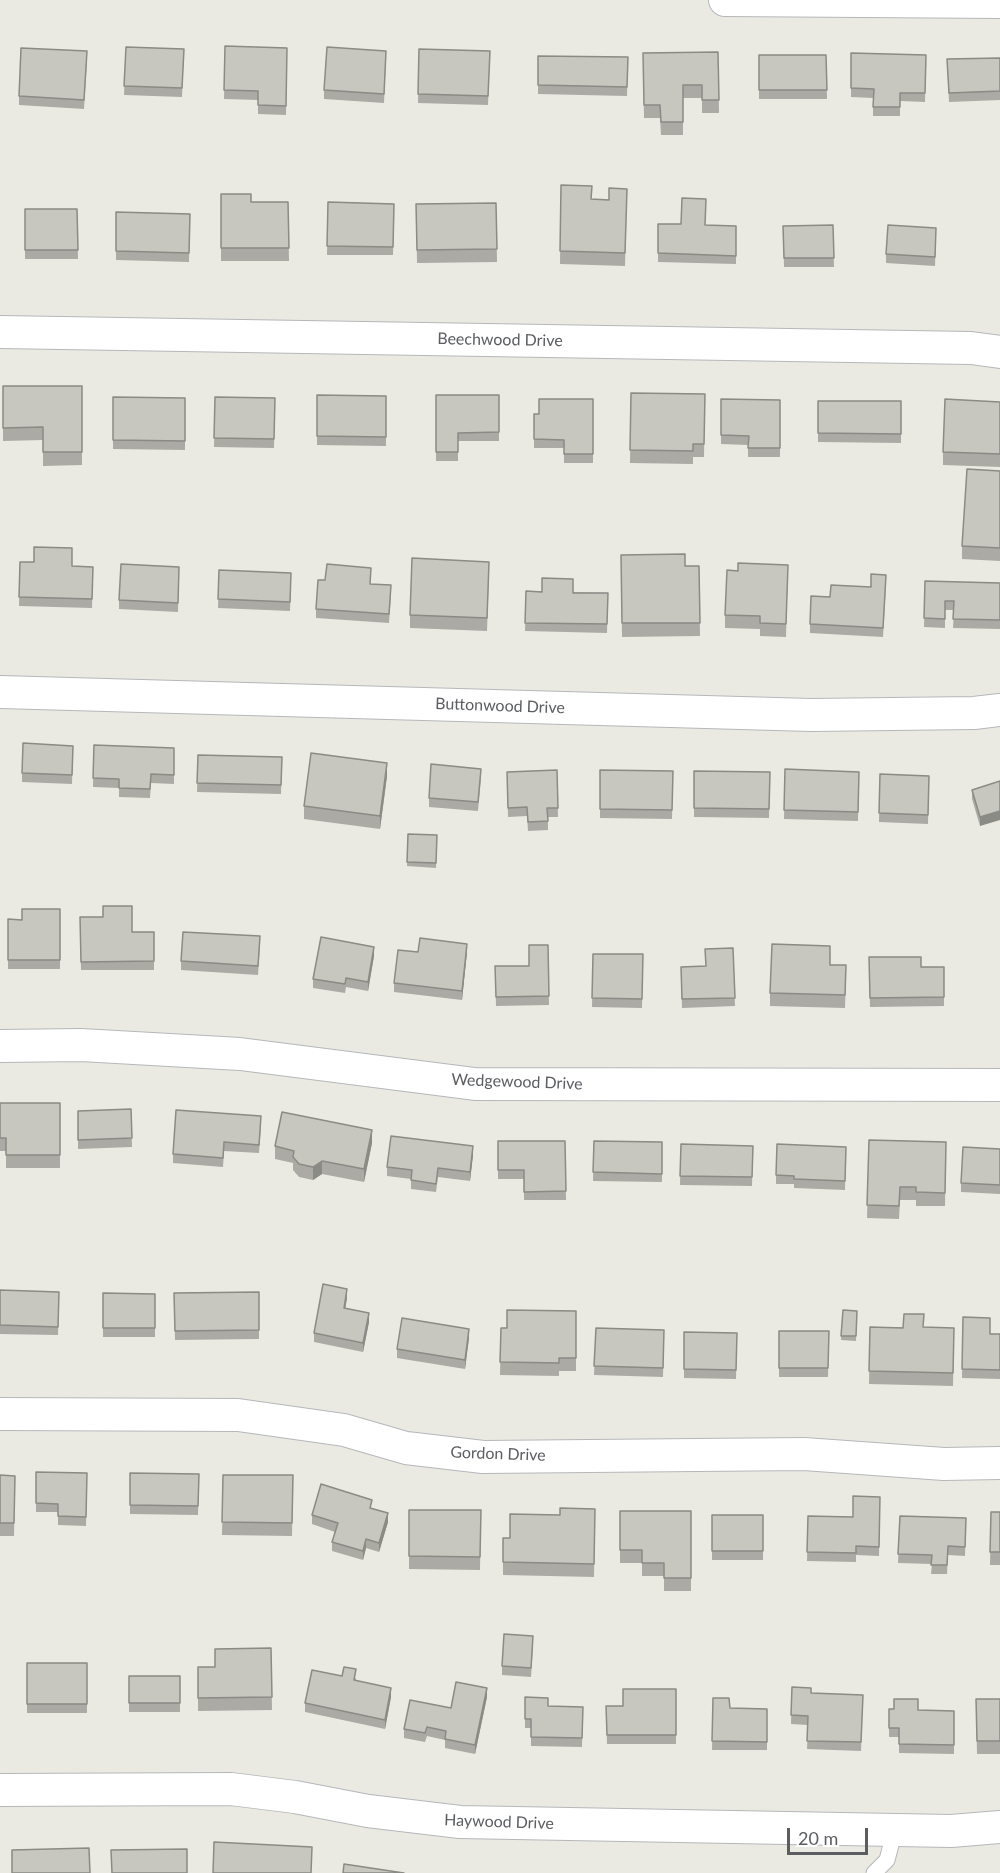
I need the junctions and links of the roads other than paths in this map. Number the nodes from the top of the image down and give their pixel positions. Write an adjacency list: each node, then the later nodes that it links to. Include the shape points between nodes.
1 (726, 0): 2 (street)
2 (1000, 2)
3 (0, 332): 4 (street, Beechwood Drive, via 959,348)
4 (1000, 352)
5 (0, 692): 6 (street, Buttonwood Drive, via 811,715)
6 (1000, 710)
7 (0, 1046): 8 (street, Wedgewood Drive, via 81,1045 240,1054 475,1084)
8 (1000, 1085)
9 (0, 1414): 10 (street, Gordon Drive, via 238,1415 344,1430 406,1449 483,1457 804,1454 944,1464)
10 (1000, 1463)
11 (0, 1790): 13 (street, Haywood Drive, via 231,1789 460,1822)
12 (1000, 1827): 13 (street, Haywood Drive, via 951,1832)
13 (895, 1830): 14 (lane, via 887,1860)
14 (874, 1873)

